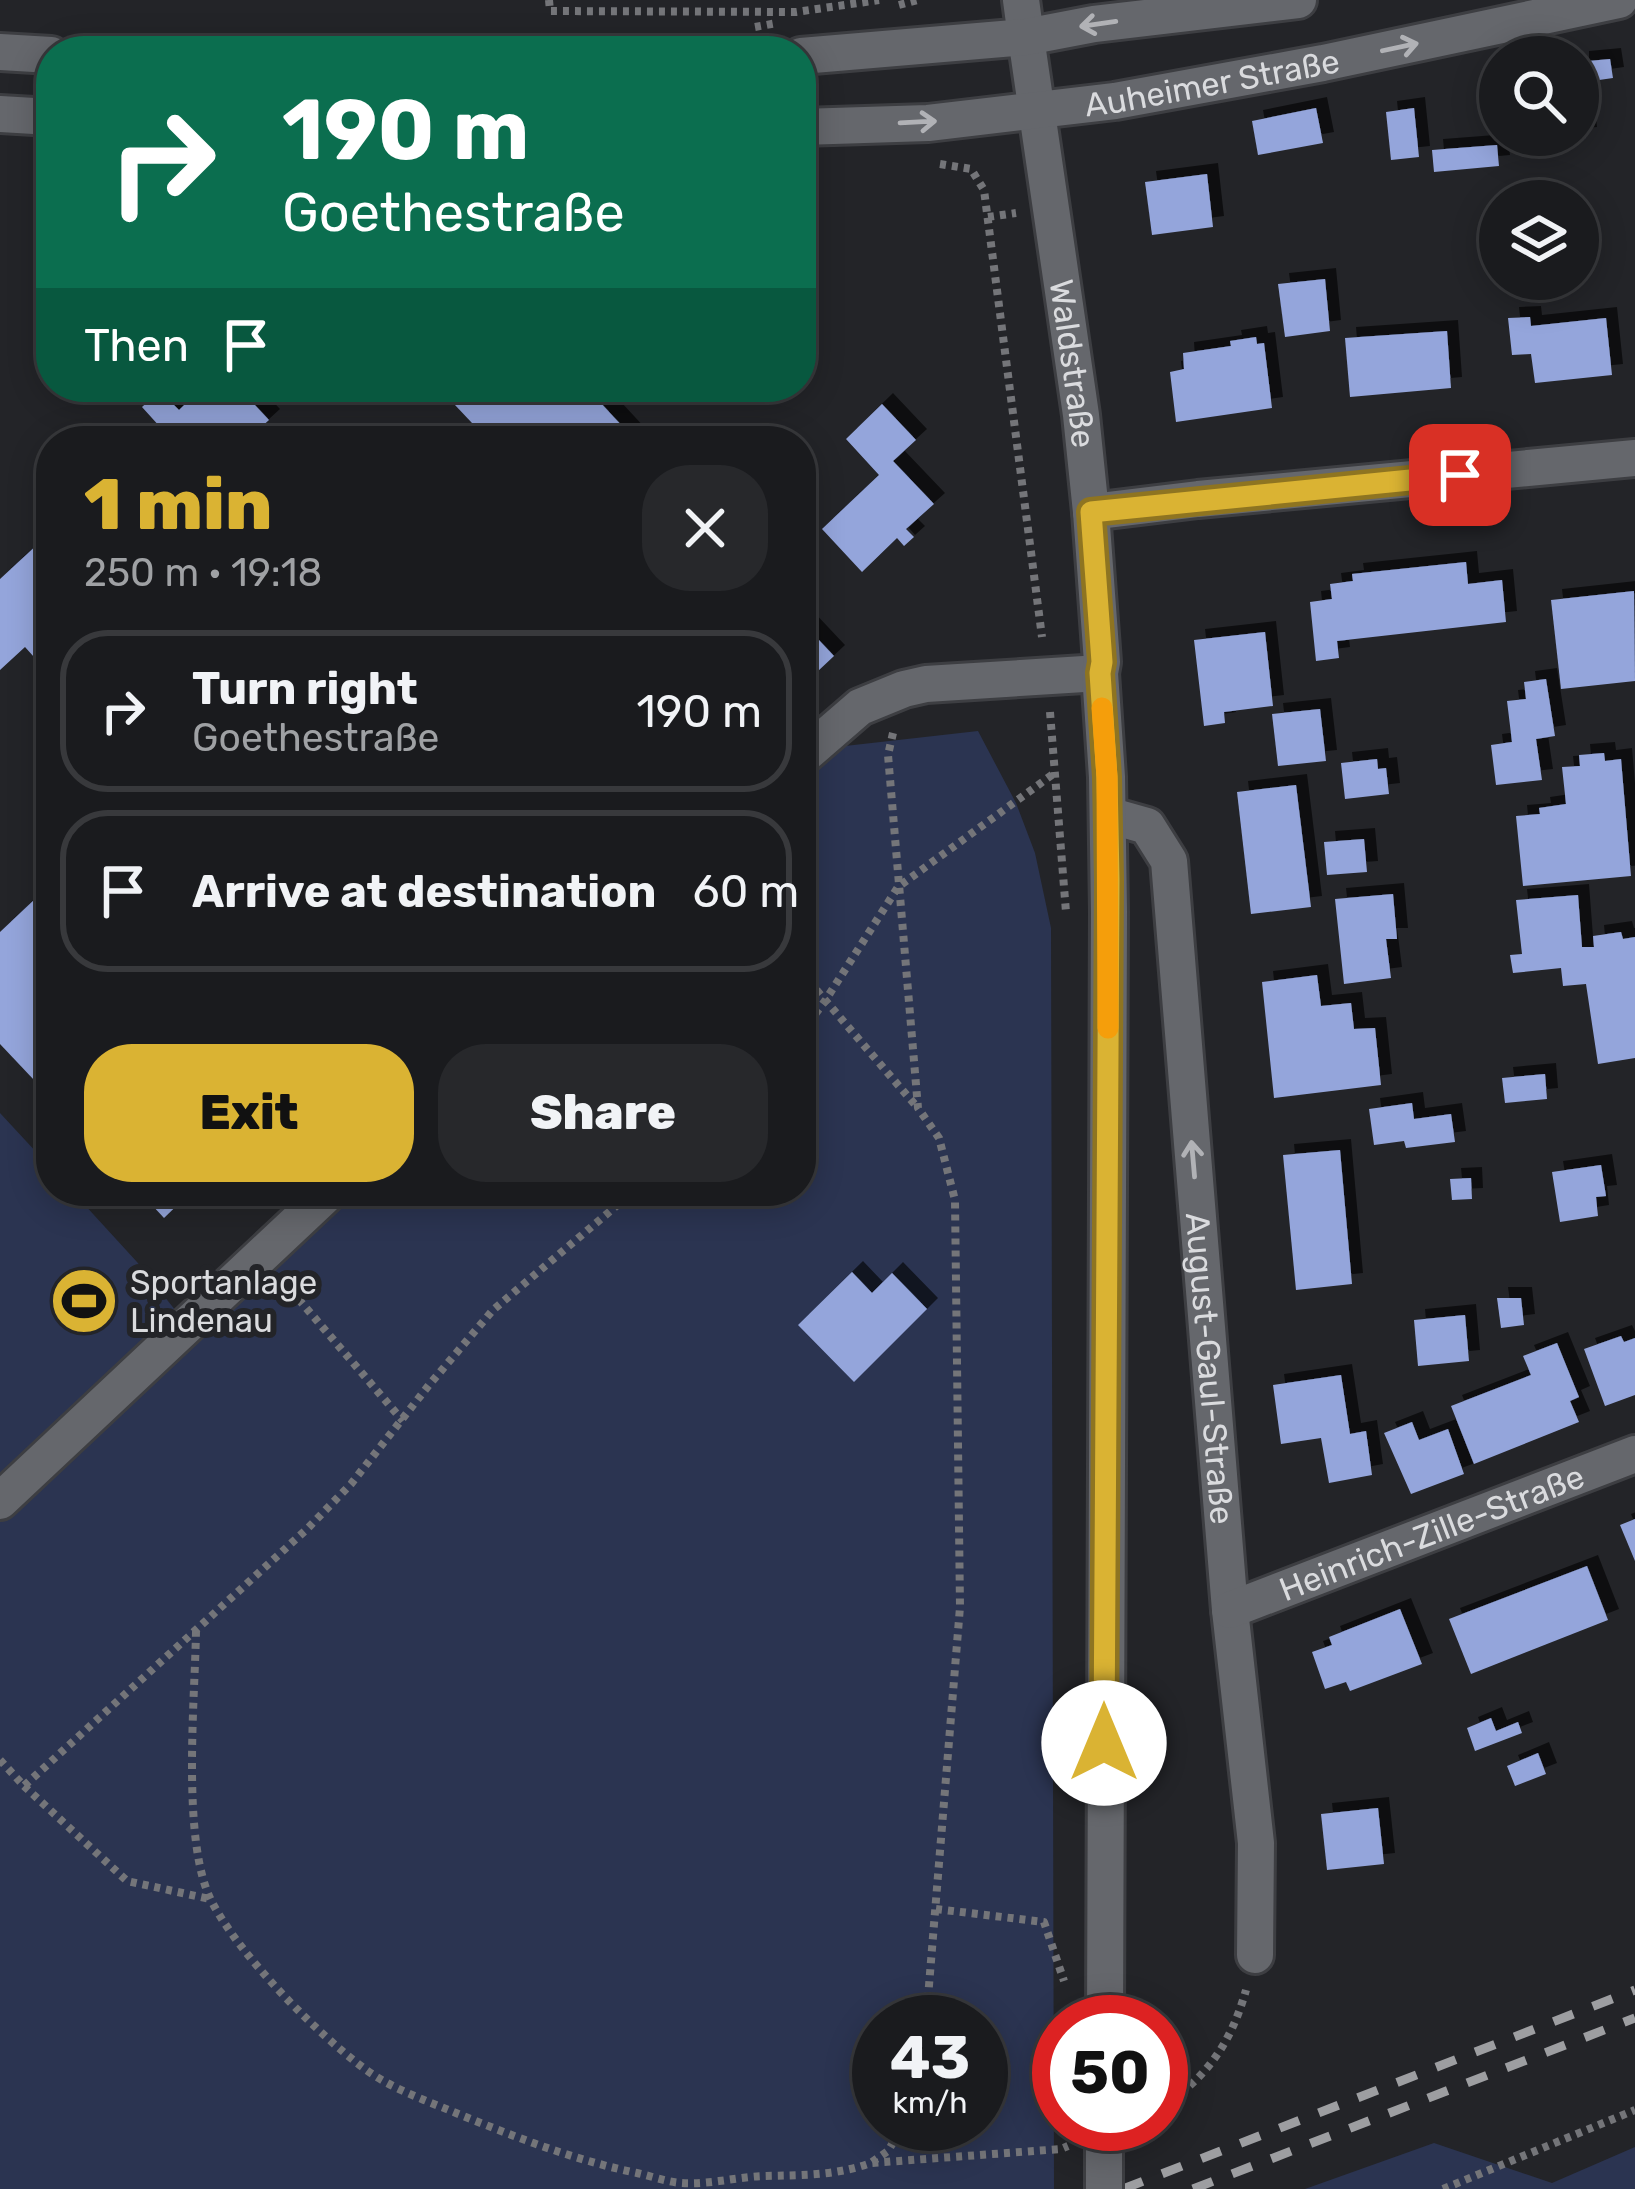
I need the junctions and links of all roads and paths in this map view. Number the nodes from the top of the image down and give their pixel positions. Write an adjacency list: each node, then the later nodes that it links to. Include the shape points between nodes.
1 (549, 0): 2 (path, via 550,11 796,12)
2 (879, 0)
3 (1021, 0): 6 (main road, Waldstraße)
4 (1298, 0): 6 (main road, Auheimer Straße, one-way to 6)
5 (1619, 0): 10 (main road, Auheimer Straße, one-way to 5, via 1324,63)
6 (1026, 37): 9 (main road, Auheimer Straße); 10 (main road, Waldstraße)
7 (0, 52): 8 (main road)
8 (36, 54)
9 (816, 55)
10 (1036, 111): 13 (main road, Auheimer Straße, one-way to 10); 16 (main road, Waldstraße)
11 (0, 114): 12 (main road)
12 (36, 116)
13 (816, 126)
14 (932, 163): 18 (path, via 970,169 984,190)
15 (1635, 458): 16 (main road)
16 (1091, 512): 17 (main road, Waldstraße)
17 (1100, 673): 18 (main road); 22 (main road, Waldstraße)
18 (1046, 676): 19 (main road)
19 (904, 689): 20 (main road, via 860,707); 23 (path, via 888,755)
20 (816, 745)
21 (1057, 772): 23 (path)
22 (1108, 814): 34 (main road, August-Gaul-Straße, one-way to 22, via 1169,861 1148,826); 43 (main road, Waldstraße)
23 (898, 887): 25 (path); 27 (path)
24 (816, 990): 25 (path)
25 (825, 1001): 26 (path); 27 (path)
26 (816, 1013)
27 (918, 1108): 39 (path, via 939,1138 955,1201 960,1607)
28 (314, 1206): 30 (main road)
29 (616, 1206): 31 (path, via 494,1310)
30 (262, 1256): 31 (path); 33 (main road)
31 (403, 1421): 35 (path, via 322,1514)
32 (1635, 1454): 34 (main road, Heinrich-Zille-Straße)
33 (0, 1501)
34 (1230, 1610): 40 (main road, August-Gaul-Straße, via 1256,1843)
35 (196, 1631): 37 (path); 38 (path, via 193,1807)
36 (0, 1760): 37 (path)
37 (24, 1786): 38 (path, via 127,1881)
38 (210, 1899): 50 (path, via 290,2000 368,2072 532,2144)
39 (935, 1909): 41 (path, via 1044,1922); 42 (path)
40 (1255, 1955): 44 (path, via 1223,2049)
41 (1066, 1989)
42 (928, 1995)
43 (1105, 1995)
44 (1188, 2090)
45 (1635, 2110): 53 (path)
46 (888, 2151): 49 (path)
47 (1034, 2151): 49 (path)
48 (1097, 2151): 52 (main road, bridge)
49 (871, 2163): 50 (path, via 814,2176)
50 (682, 2183): 51 (path)
51 (668, 2189)
52 (1104, 2189)
53 (1443, 2189)

